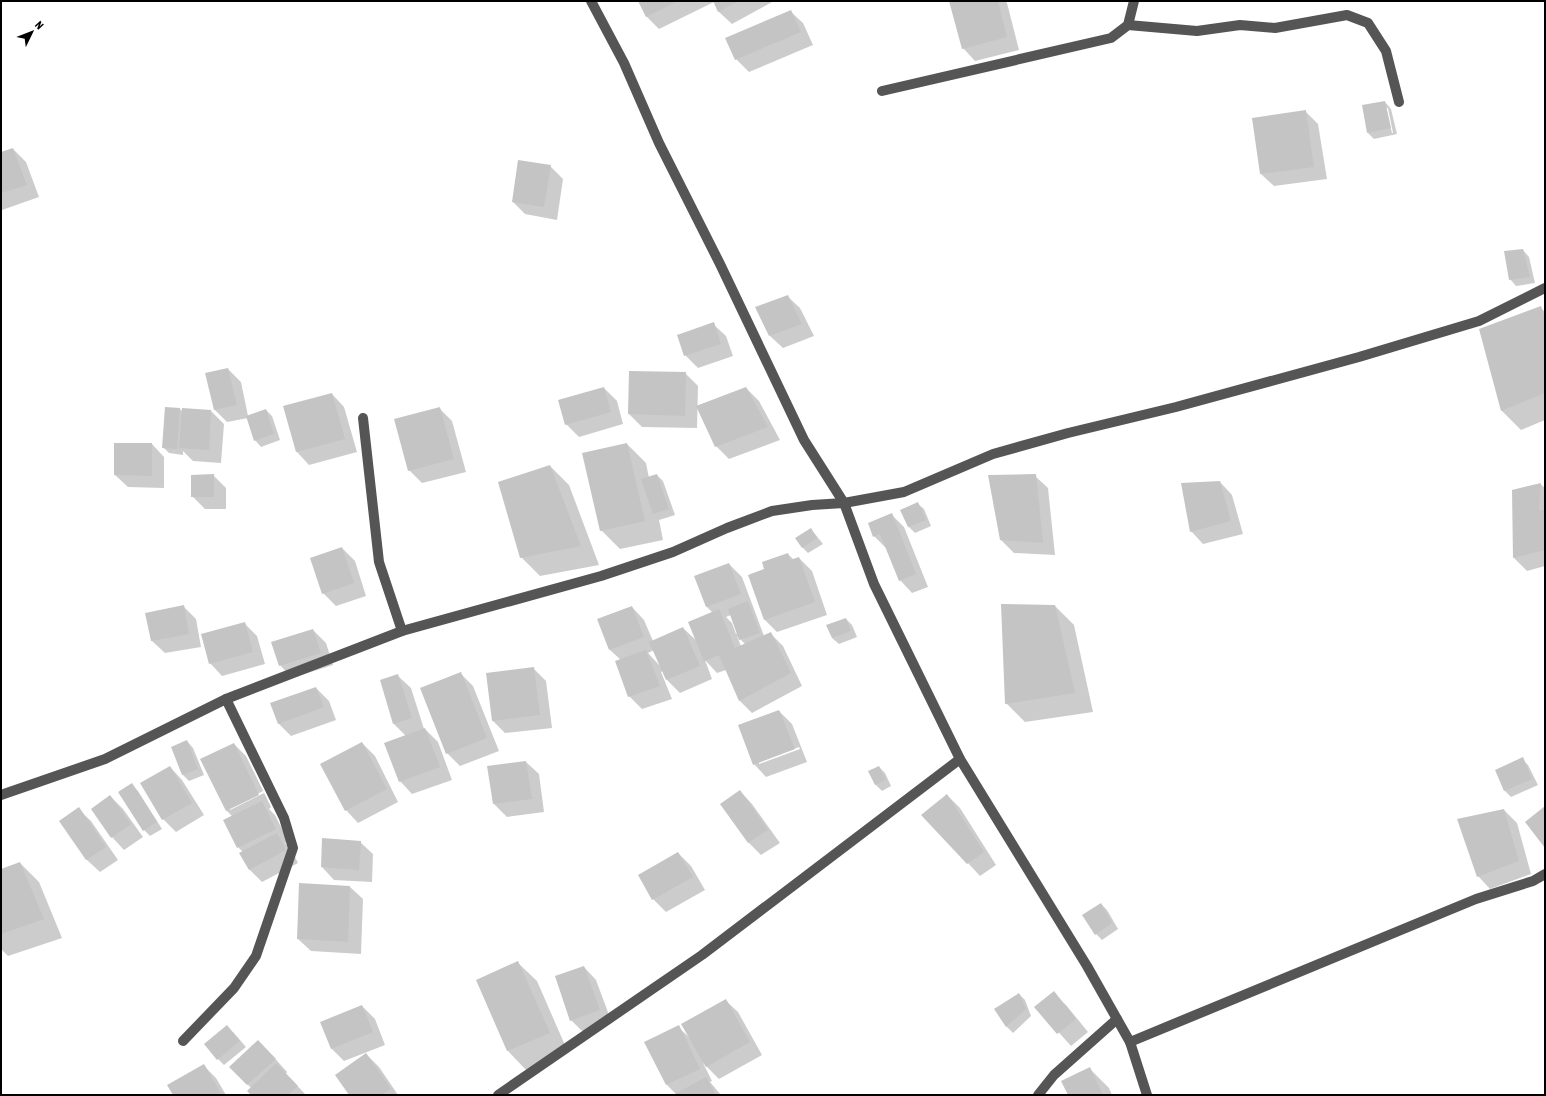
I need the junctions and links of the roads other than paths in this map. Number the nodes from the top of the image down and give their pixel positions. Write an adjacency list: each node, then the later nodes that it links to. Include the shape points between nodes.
1 (591, 1): 8 (street, via 624,64 659,143 804,440)
2 (1134, 1): 3 (street)
3 (1128, 24): 4 (street, via 1111,38); 5 (street, via 1197,31 1240,25 1275,28 1348,15 1368,23 1386,51)
4 (882, 91)
5 (1399, 102)
6 (1545, 288): 8 (street, via 1479,321 1176,408 1068,433 993,454 904,492)
7 (363, 418): 9 (street, via 379,562)
8 (844, 503): 9 (street, via 772,511 674,552 601,576); 11 (street, via 874,584)
9 (402, 631): 10 (street)
10 (226, 699): 12 (street, via 105,759); 15 (street, via 284,818 293,848 256,956 234,988)
11 (960, 759): 14 (street, via 1087,966); 17 (street, via 702,955)
12 (1, 795)
13 (1545, 874): 16 (street, via 1533,881 1476,899)
14 (1116, 1019): 16 (street); 18 (street, via 1054,1075)
15 (183, 1041)
16 (1130, 1042): 19 (street)
17 (498, 1095)
18 (1038, 1095)
19 (1147, 1095)

